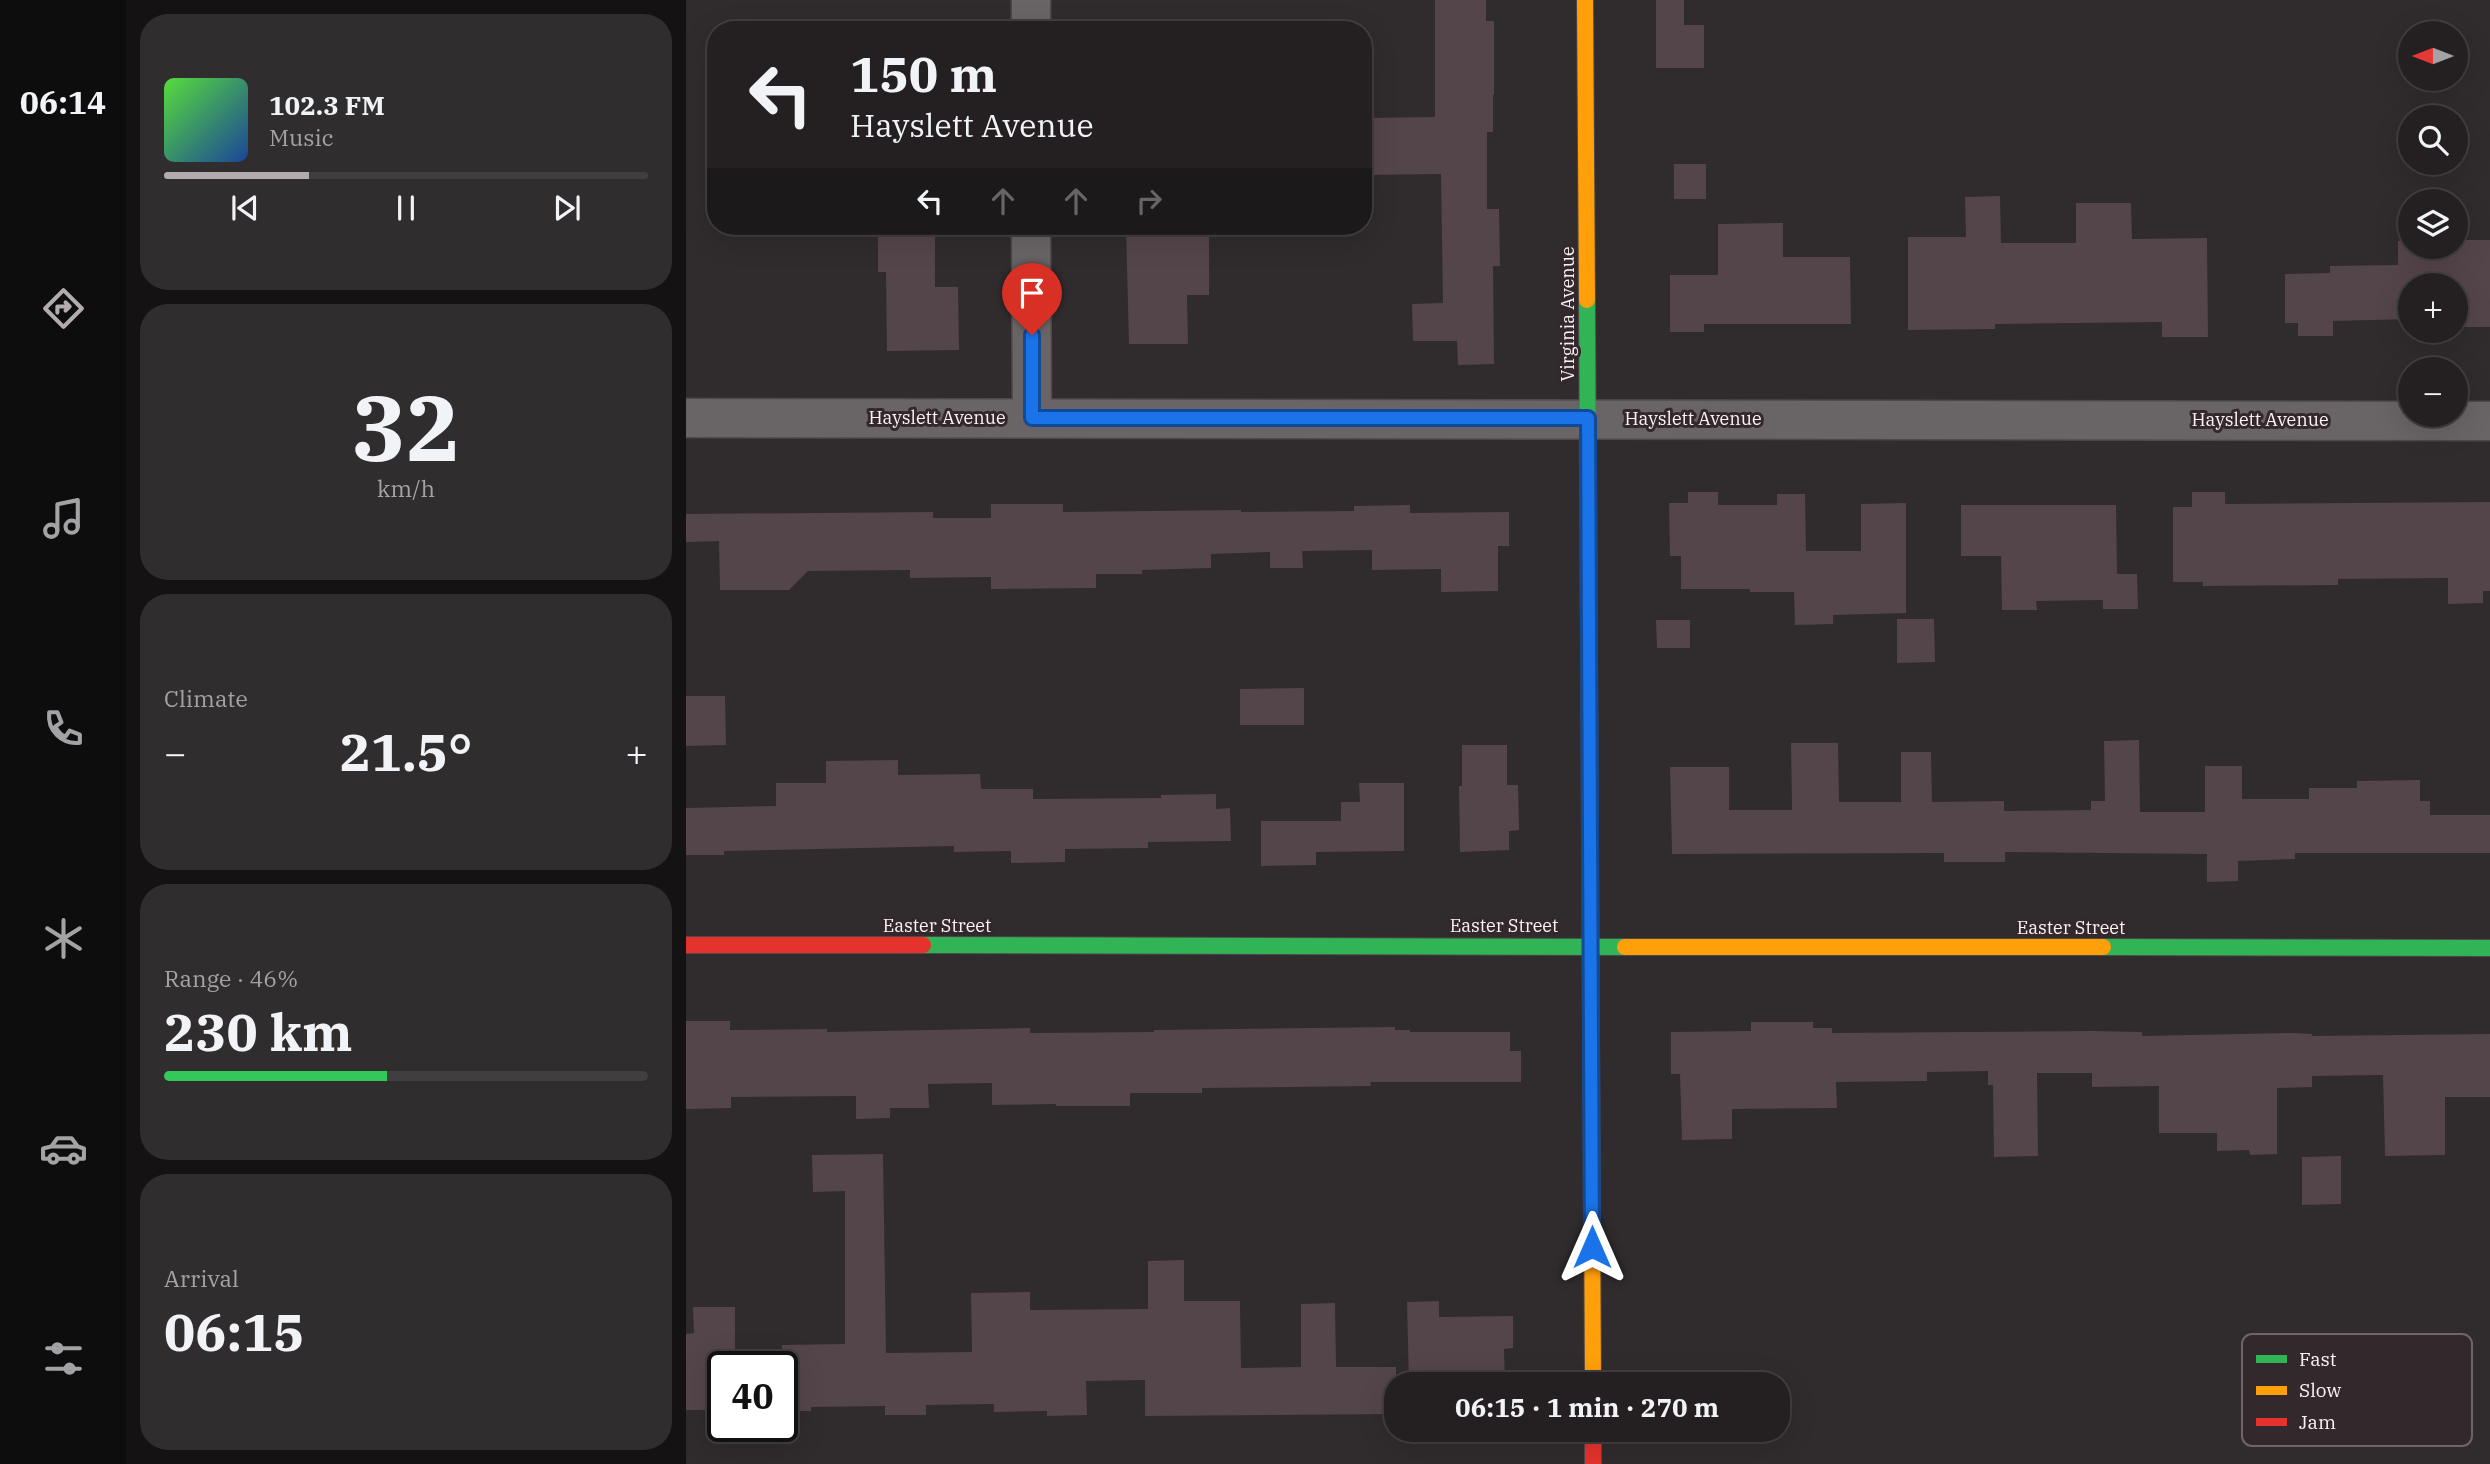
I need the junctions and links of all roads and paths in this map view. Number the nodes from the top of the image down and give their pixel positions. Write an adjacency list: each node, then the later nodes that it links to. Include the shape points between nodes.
1 (1031, 0): 3 (street)
2 (1585, 0): 7 (street, Virginia Avenue)
3 (1031, 21)
4 (1031, 235): 6 (street)
5 (686, 418): 6 (street, Hayslett Avenue)
6 (1032, 418): 7 (street, Hayslett Avenue)
7 (1588, 418): 8 (street, Hayslett Avenue); 10 (street, Virginia Avenue)
8 (2490, 421)
9 (686, 945): 10 (street, Easter Street)
10 (1591, 946): 11 (street, Easter Street); 12 (street, Virginia Avenue)
11 (2490, 948)
12 (1593, 1372)
13 (1593, 1442): 14 (street)
14 (1593, 1464)

